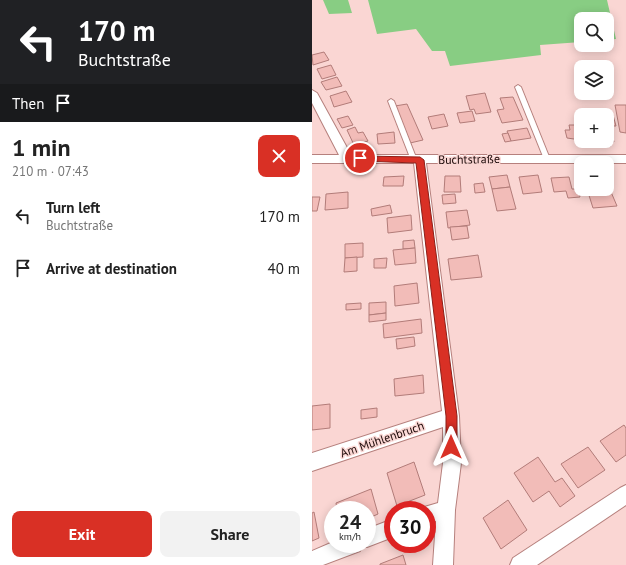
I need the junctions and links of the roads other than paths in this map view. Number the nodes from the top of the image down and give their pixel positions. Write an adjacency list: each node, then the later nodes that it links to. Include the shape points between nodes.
1 (518, 87): 6 (lane)
2 (312, 93): 4 (street)
3 (391, 101): 8 (lane)
4 (347, 158): 5 (street, Buchtstraße); 8 (street, Buchtstraße)
5 (312, 159)
6 (547, 159): 7 (street, Buchtstraße); 8 (street, Buchtstraße)
7 (626, 159)
8 (417, 160): 9 (street)
9 (451, 416): 10 (street, Am Mühlenbruch); 12 (street, via 452,463)
10 (312, 462)
11 (626, 494): 17 (street)
12 (446, 510): 13 (street); 16 (street)
13 (436, 512)
14 (330, 553): 15 (street)
15 (312, 560)
16 (443, 565)
17 (520, 565)

